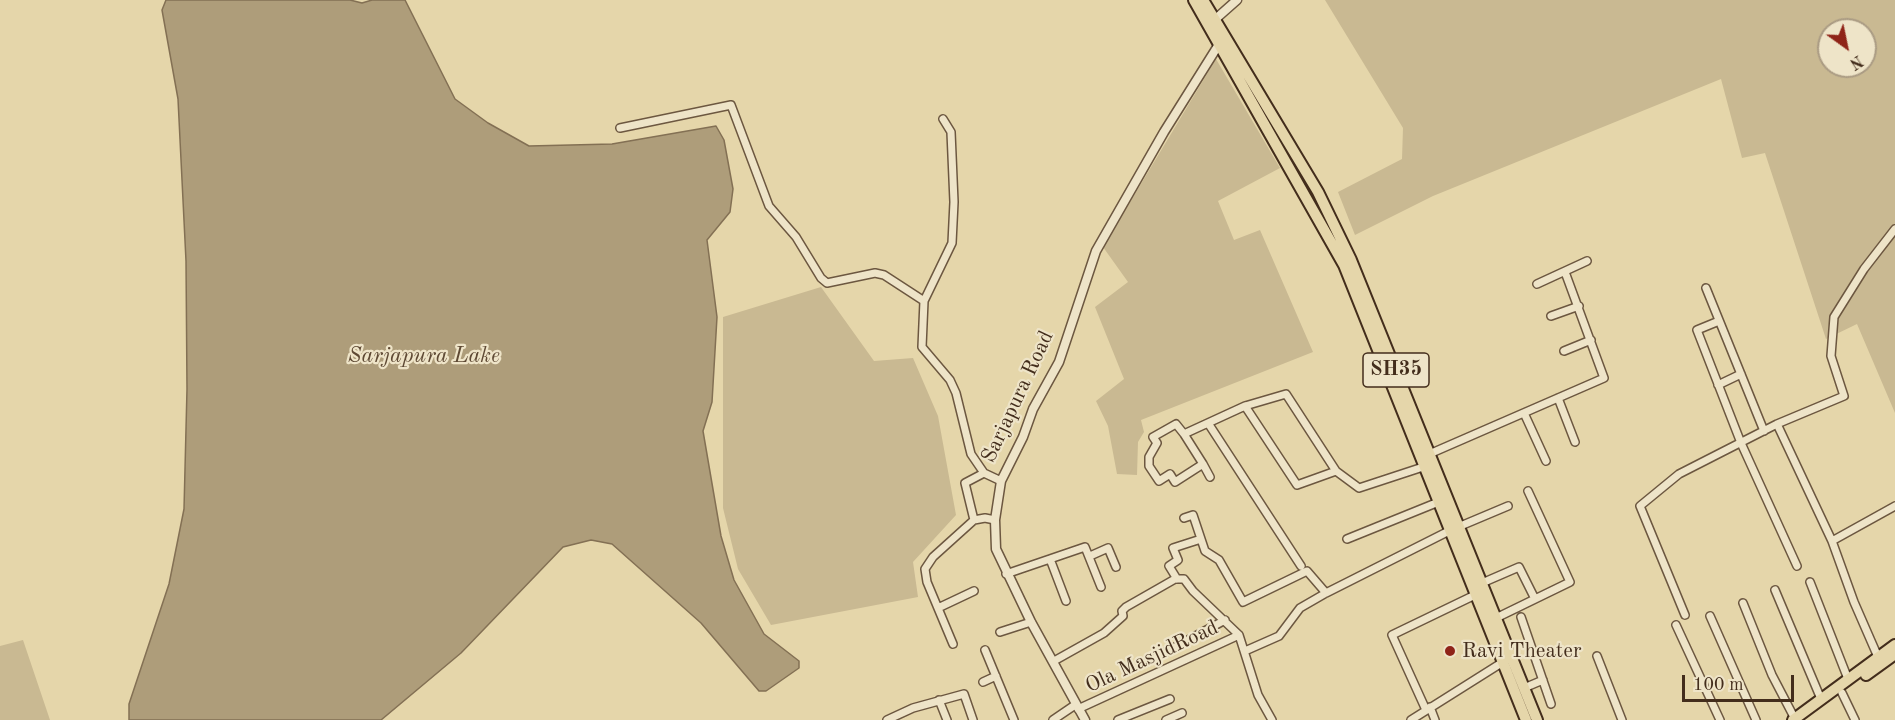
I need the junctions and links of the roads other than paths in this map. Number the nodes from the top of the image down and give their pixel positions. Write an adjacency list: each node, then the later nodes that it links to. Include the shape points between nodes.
1 (1194, 0): 4 (main road, SH35)
2 (1203, 0): 4 (main road, SH35)
3 (1238, 0): 4 (street)
4 (1212, 22): 5 (main road, SH35)
5 (1222, 40): 30 (main road, SH35, via 1344,265); 36 (street, Sarjapura Road, via 1096,251 1059,362)
6 (943, 119): 13 (street, via 951,132 952,243)
7 (620, 128): 13 (street, via 731,105 769,206 796,237 821,278 827,283 875,273 884,275)
8 (1895, 229): 25 (street, via 1834,317 1831,356 1844,396)
9 (1587, 261): 10 (street)
10 (1565, 272): 11 (street); 14 (street)
11 (1538, 285)
12 (1706, 288): 16 (street)
13 (924, 301): 34 (street, via 922,347 950,380 971,454)
14 (1578, 306): 15 (street); 17 (street)
15 (1551, 316)
16 (1719, 321): 19 (street); 20 (street, via 1696,330)
17 (1591, 340): 18 (street); 21 (street, via 1604,378)
18 (1564, 351)
19 (1741, 374): 20 (street); 26 (street)
20 (1718, 385): 29 (street)
21 (1558, 398): 23 (street); 28 (street)
22 (1245, 406): 24 (street); 33 (street, via 1286,394); 33 (street, via 1297,484)
23 (1524, 413): 30 (street); 31 (street)
24 (1208, 423): 27 (street); 50 (street)
25 (1777, 424): 26 (street); 47 (street)
26 (1764, 431): 29 (street)
27 (1184, 434): 32 (street); 32 (street, via 1176,424 1153,437 1157,443 1149,466 1159,481 1170,474 1175,482)
28 (1575, 442)
29 (1741, 444): 51 (street); 66 (street, via 1679,474 1640,506)
30 (1426, 459): 33 (street, via 1359,488); 38 (main road, SH35); 44 (main road, SH35)
31 (1546, 461)
32 (1203, 464): 35 (street)
33 (1336, 471)
34 (984, 473): 36 (street); 42 (street, via 965,483)
35 (1210, 477)
36 (1001, 481): 43 (street, Sarjapura Road)
37 (1528, 490): 62 (street, via 1570,582)
38 (1441, 501): 44 (main road, SH35); 46 (street)
39 (1508, 506): 44 (street)
40 (1895, 506): 47 (street)
41 (1184, 518): 45 (street, via 1193,515)
42 (974, 520): 43 (street); 65 (street, via 925,569)
43 (995, 520): 53 (street, Sarjapura Road, via 996,549)
44 (1455, 529): 56 (main road, SH35); 60 (street); 61 (main road, SH35)
45 (1201, 539): 54 (street, via 1173,548 1178,560 1169,566); 60 (street, via 1205,551 1219,560 1243,602 1307,571)
46 (1347, 539)
47 (1832, 541): 83 (street, via 1854,602)
48 (1090, 556): 49 (street, via 1085,547); 52 (street, via 1108,548); 57 (street)
49 (1050, 559): 53 (street); 63 (street)
50 (1301, 566)
51 (1797, 566)
52 (1116, 567)
53 (1006, 574): 71 (street, Sarjapura Road)
54 (1177, 579): 70 (street, via 1184,579); 84 (street, via 1126,607 1122,611 1124,616 1104,633)
55 (1810, 582): 87 (street)
56 (1482, 583): 62 (street, via 1519,567); 69 (main road, SH35)
57 (1101, 586)
58 (1775, 590): 93 (street)
59 (974, 591): 65 (street)
60 (1326, 593): 79 (street, via 1300,608 1279,636)
61 (1475, 595): 75 (main road, SH35); 97 (street, via 1392,635)
62 (1535, 599): 69 (street)
63 (1066, 601)
64 (1743, 603): 115 (street, via 1772,675)
65 (938, 608): 76 (street)
66 (1685, 615)
67 (1521, 616): 88 (street)
68 (1710, 616): 114 (street)
69 (1496, 618): 75 (main road, SH35)
70 (1225, 620): 74 (street); 82 (street)
71 (1031, 622): 73 (street); 84 (street, Sarjapura Road)
72 (1676, 625): 113 (street)
73 (1000, 632)
74 (1239, 635): 79 (street); 96 (street, Ola MasjidRoad)
75 (1500, 642): 85 (main road, SH35); 90 (main road, SH35)
76 (953, 644)
77 (1895, 645): 83 (main road)
78 (985, 650): 86 (street)
79 (1245, 651): 107 (street, via 1258,695)
80 (1895, 654): 83 (main road)
81 (1597, 656): 112 (street)
82 (1155, 657)
83 (1881, 658): 87 (main road); 91 (main road)
84 (1054, 661): 96 (street, Sarjapura Road)
85 (1503, 662): 97 (street); 110 (main road, SH35)
86 (996, 676): 89 (street); 102 (street)
87 (1848, 679): 93 (main road)
88 (1543, 680): 90 (street); 95 (street)
89 (982, 682)
90 (1524, 688): 111 (main road, SH35)
91 (1842, 693): 115 (main road); 116 (street)
92 (1170, 699): 105 (street)
93 (1821, 699): 115 (main road)
94 (939, 700): 99 (street); 100 (street); 101 (street, via 964,694)
95 (1551, 704)
96 (1076, 707): 103 (street, Ola MasjidRoad); 104 (street, Sarjapura Road)
97 (1428, 708): 108 (street); 109 (street)
98 (1182, 713): 106 (street)
99 (887, 720)
100 (947, 720)
101 (974, 720)
102 (1014, 720)
103 (1053, 720)
104 (1085, 720)
105 (1118, 720)
106 (1166, 720)
107 (1272, 720)
108 (1411, 720)
109 (1435, 720)
110 (1526, 720)
111 (1537, 720)
112 (1622, 720)
113 (1720, 720)
114 (1756, 720)
115 (1798, 720)
116 (1855, 720)

